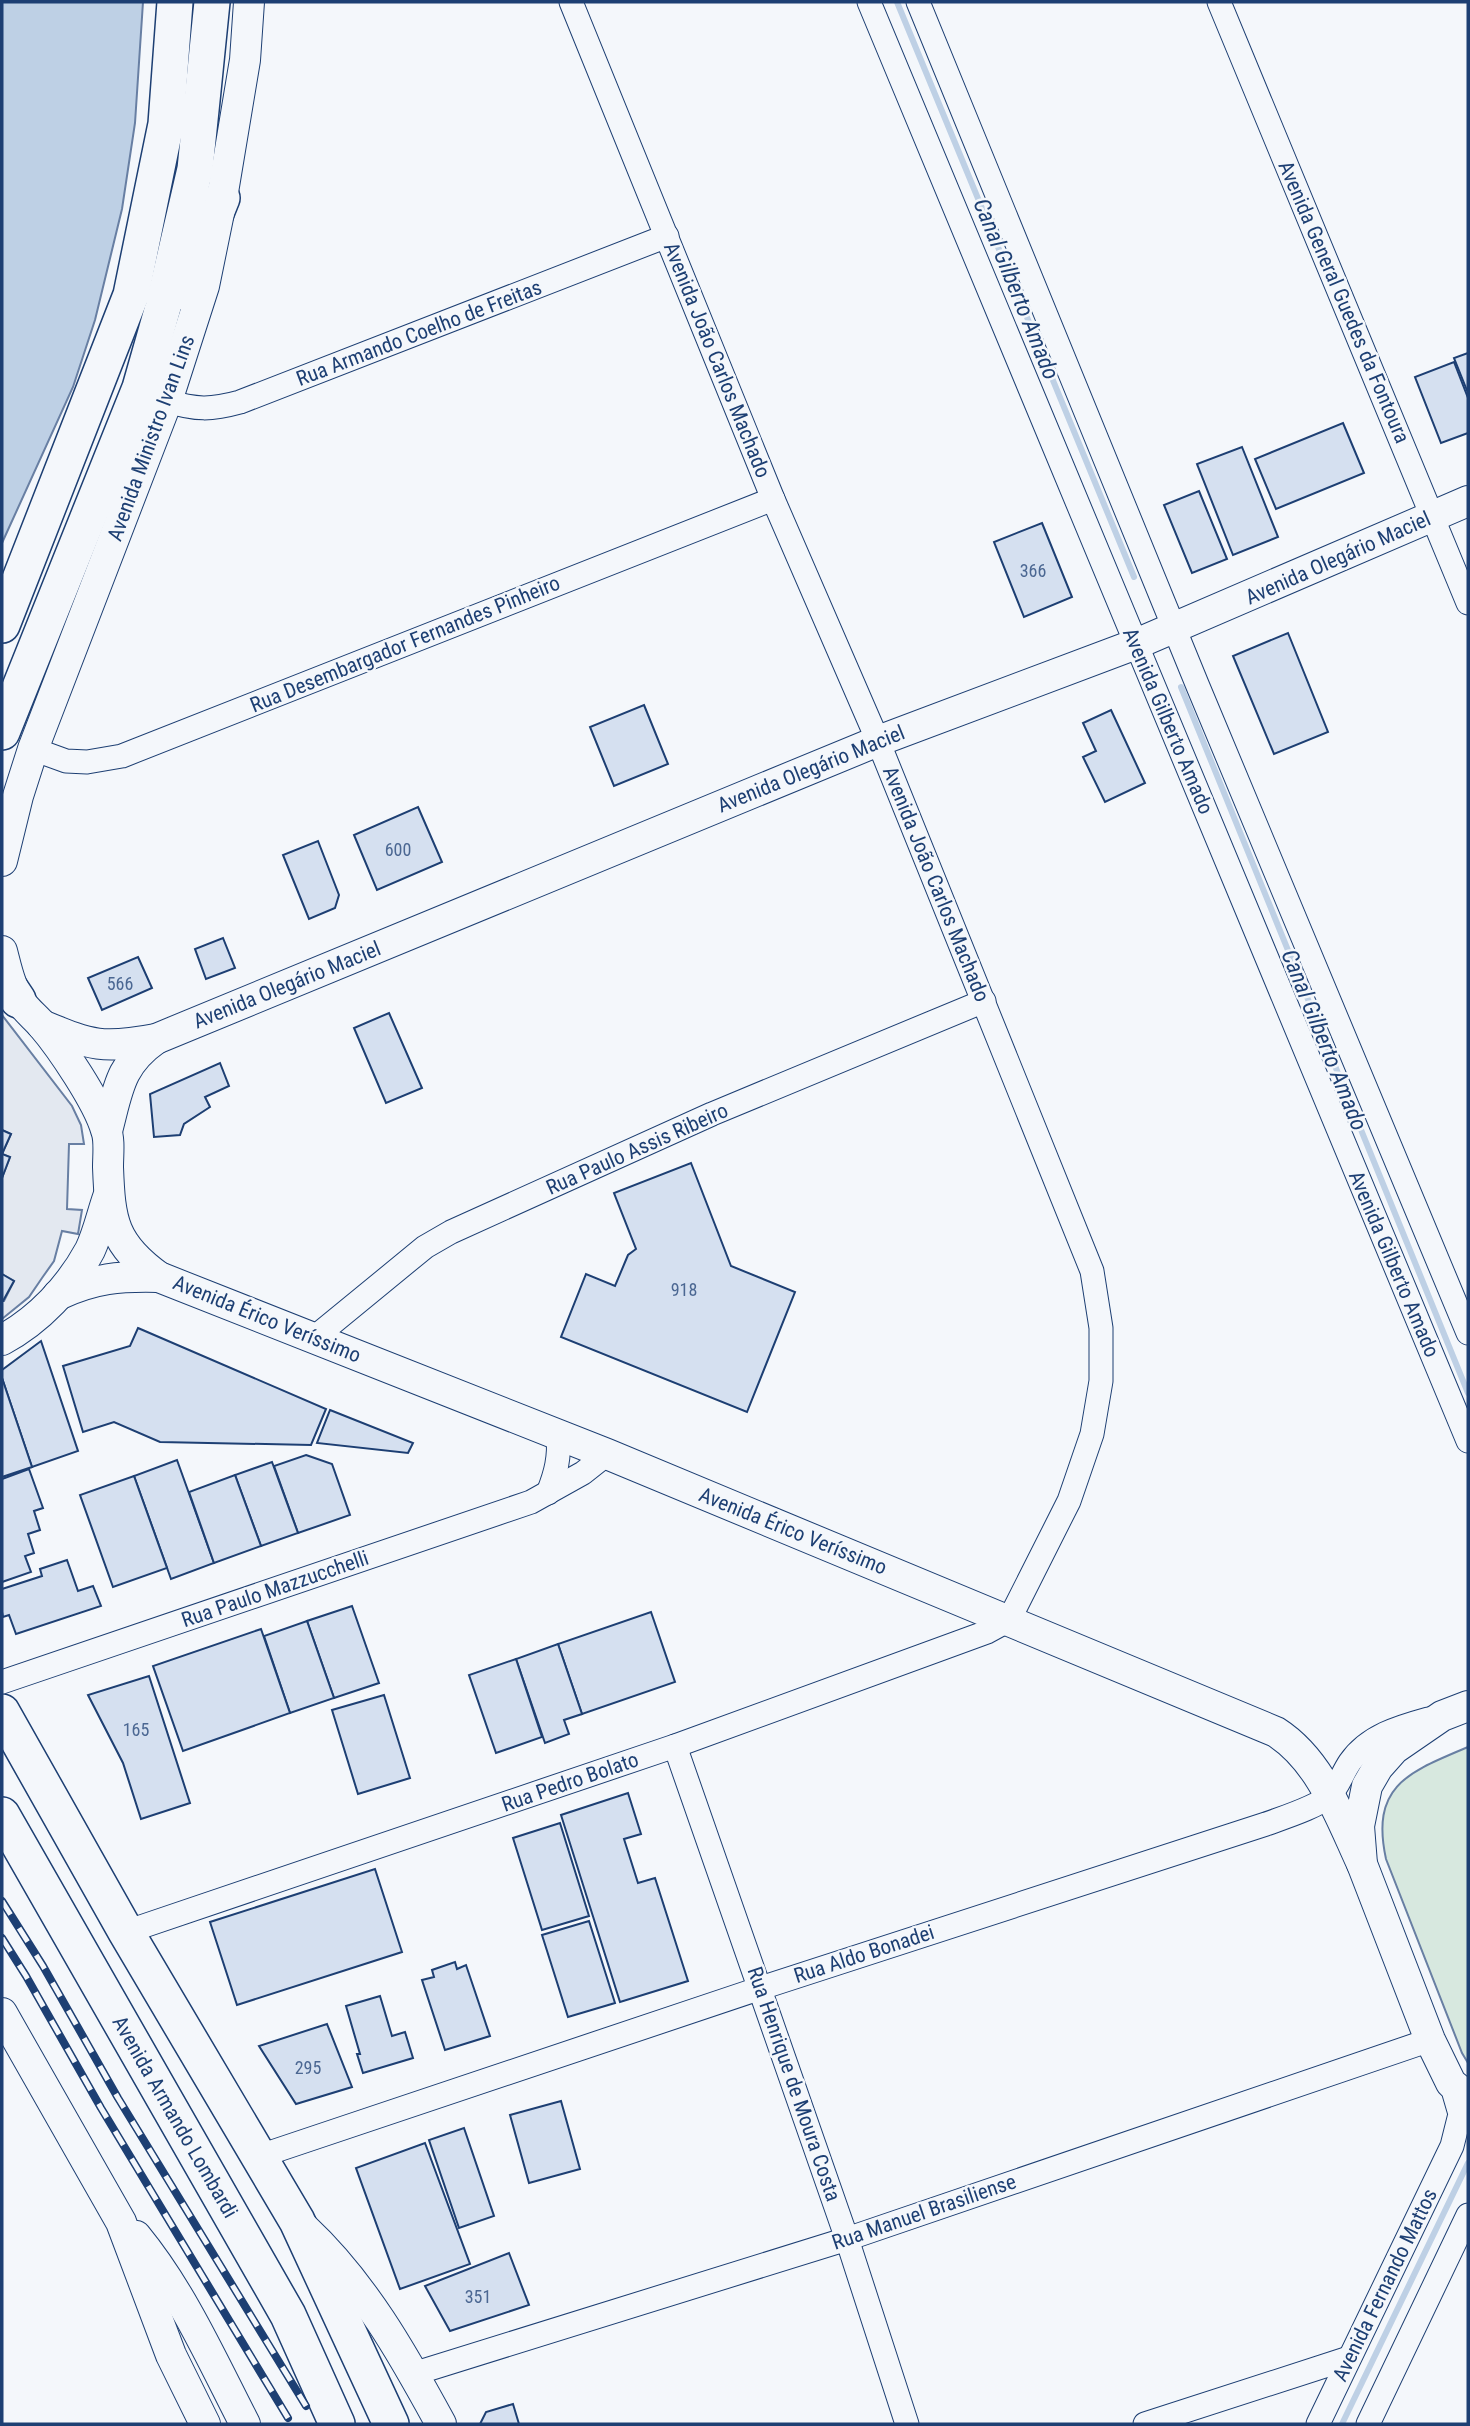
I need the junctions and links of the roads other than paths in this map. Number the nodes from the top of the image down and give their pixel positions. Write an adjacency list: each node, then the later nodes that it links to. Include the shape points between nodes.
1 (175, 2): 15 (highway, via 166,124 131,295)
2 (212, 2): 10 (highway, Avenida Ministro Ivan Lins, via 195,169 163,307)
3 (249, 2): 8 (main road, via 245,60)
4 (571, 2): 9 (street, Avenida João Carlos Machado)
5 (869, 2): 17 (street, Avenida Gilberto Amado)
6 (918, 2): 16 (street, Avenida Gilberto Amado)
7 (1219, 2): 13 (street, Avenida General Guedes da Fontoura)
8 (222, 198): 10 (highway, via 180,301)
9 (667, 236): 10 (street, Rua Armando Coelho de Freitas, via 215,410 189,408); 11 (street, Avenida João Carlos Machado)
10 (154, 394): 18 (highway, Avenida Ministro Ivan Lins); 20 (main road, Avenida Ministro Ivan Lins)
11 (773, 499): 19 (street, Avenida João Carlos Machado); 20 (street, Rua Desembargador Fernandes Pinheiro, via 122,756 66,761)
12 (1468, 501): 13 (main road, Avenida Olegário Maciel)
13 (1432, 516): 14 (street, Avenida General Guedes da Fontoura); 16 (main road, Avenida Olegário Maciel)
14 (1468, 603)
15 (2, 625)
16 (1175, 628): 17 (main road, Avenida Olegário Maciel); 31 (street, Avenida Gilberto Amado)
17 (1136, 644): 19 (main road, Avenida Olegário Maciel); 35 (street, Avenida Gilberto Amado)
18 (2, 732)
19 (878, 741): 24 (street, Avenida João Carlos Machado); 26 (main road, Avenida Olegário Maciel)
20 (33, 749): 21 (main road, Avenida Ministro Ivan Lins)
21 (2, 861)
22 (2, 951): 23 (main road)
23 (10, 988): 25 (main road)
24 (984, 1001): 32 (street, Rua Paulo Assis Ribeiro, via 712,1114 450,1232 425,1247); 38 (street, Avenida João Carlos Machado, via 1092,1271 1101,1328 1101,1381 1092,1434 1069,1500)
25 (42, 1025): 26 (main road, Avenida Olegário Maciel, via 104,1046); 27 (main road)
26 (156, 1039): 27 (main road, Avenida Olegário Maciel, via 124,1073)
27 (107, 1130): 28 (main road)
28 (109, 1193): 29 (main road, via 112,1217 127,1249); 30 (main road, via 90,1250)
29 (159, 1277): 30 (main road, via 108,1278); 32 (main road, Avenida Érico Veríssimo)
30 (58, 1295): 33 (main road, via 27,1325)
31 (1468, 1333)
32 (314, 1338): 34 (main road, Avenida Érico Veríssimo)
33 (2, 1340)
34 (558, 1435): 36 (main road, Avenida Érico Veríssimo); 37 (street, via 560,1452)
35 (1468, 1441)
36 (607, 1454): 37 (street, Rua Paulo Mazzucchelli); 38 (main road, Avenida Érico Veríssimo)
37 (548, 1493): 39 (street, Rua Paulo Mazzucchelli)
38 (1009, 1620): 42 (street, Rua Pedro Bolato); 43 (main road, Avenida Érico Veríssimo, via 1276,1732 1306,1756)
39 (2, 1682)
40 (1455, 1711): 43 (street, via 1390,1730 1368,1743); 45 (main road, via 1394,1749 1378,1767 1367,1786 1359,1826)
41 (2, 1712): 46 (highway)
42 (675, 1746): 46 (street, Rua Pedro Bolato); 47 (street, Rua Henrique de Moura Costa)
43 (1330, 1795): 45 (main road, Avenida Érico Veríssimo); 47 (street, Rua Aldo Bonadei, via 1266,1824)
44 (2, 1815): 62 (highway, Avenida Armando Lombardi, via 288,2315)
45 (1362, 1864): 49 (main road)
46 (127, 1932): 52 (highway)
47 (761, 1988): 52 (street, Rua Aldo Bonadei); 56 (street, Rua Henrique de Moura Costa)
48 (2, 2012): 55 (main road)
49 (1430, 2040): 50 (main road); 56 (street, Rua Manuel Brasiliense)
50 (1460, 2090): 51 (street, Avenida Fernando Mattos)
51 (1460, 2144): 58 (street, Avenida Fernando Mattos)
52 (260, 2156): 54 (highway)
53 (1468, 2215): 69 (street)
54 (297, 2221): 57 (main road, via 325,2247); 63 (highway)
55 (121, 2222): 60 (main road, via 171,2355); 61 (main road, via 154,2258 176,2292)
56 (847, 2239): 59 (street, Rua Manuel Brasiliense); 66 (street, Rua Henrique de Moura Costa)
57 (367, 2302): 59 (main road); 64 (main road)
58 (1349, 2358): 67 (street); 68 (street, Avenida Fernando Mattos)
59 (413, 2374): 65 (main road)
60 (205, 2424)
61 (245, 2424)
62 (337, 2424)
63 (391, 2424)
64 (422, 2424)
65 (441, 2424)
66 (907, 2424)
67 (1145, 2424)
68 (1318, 2424)
69 (1368, 2424)

